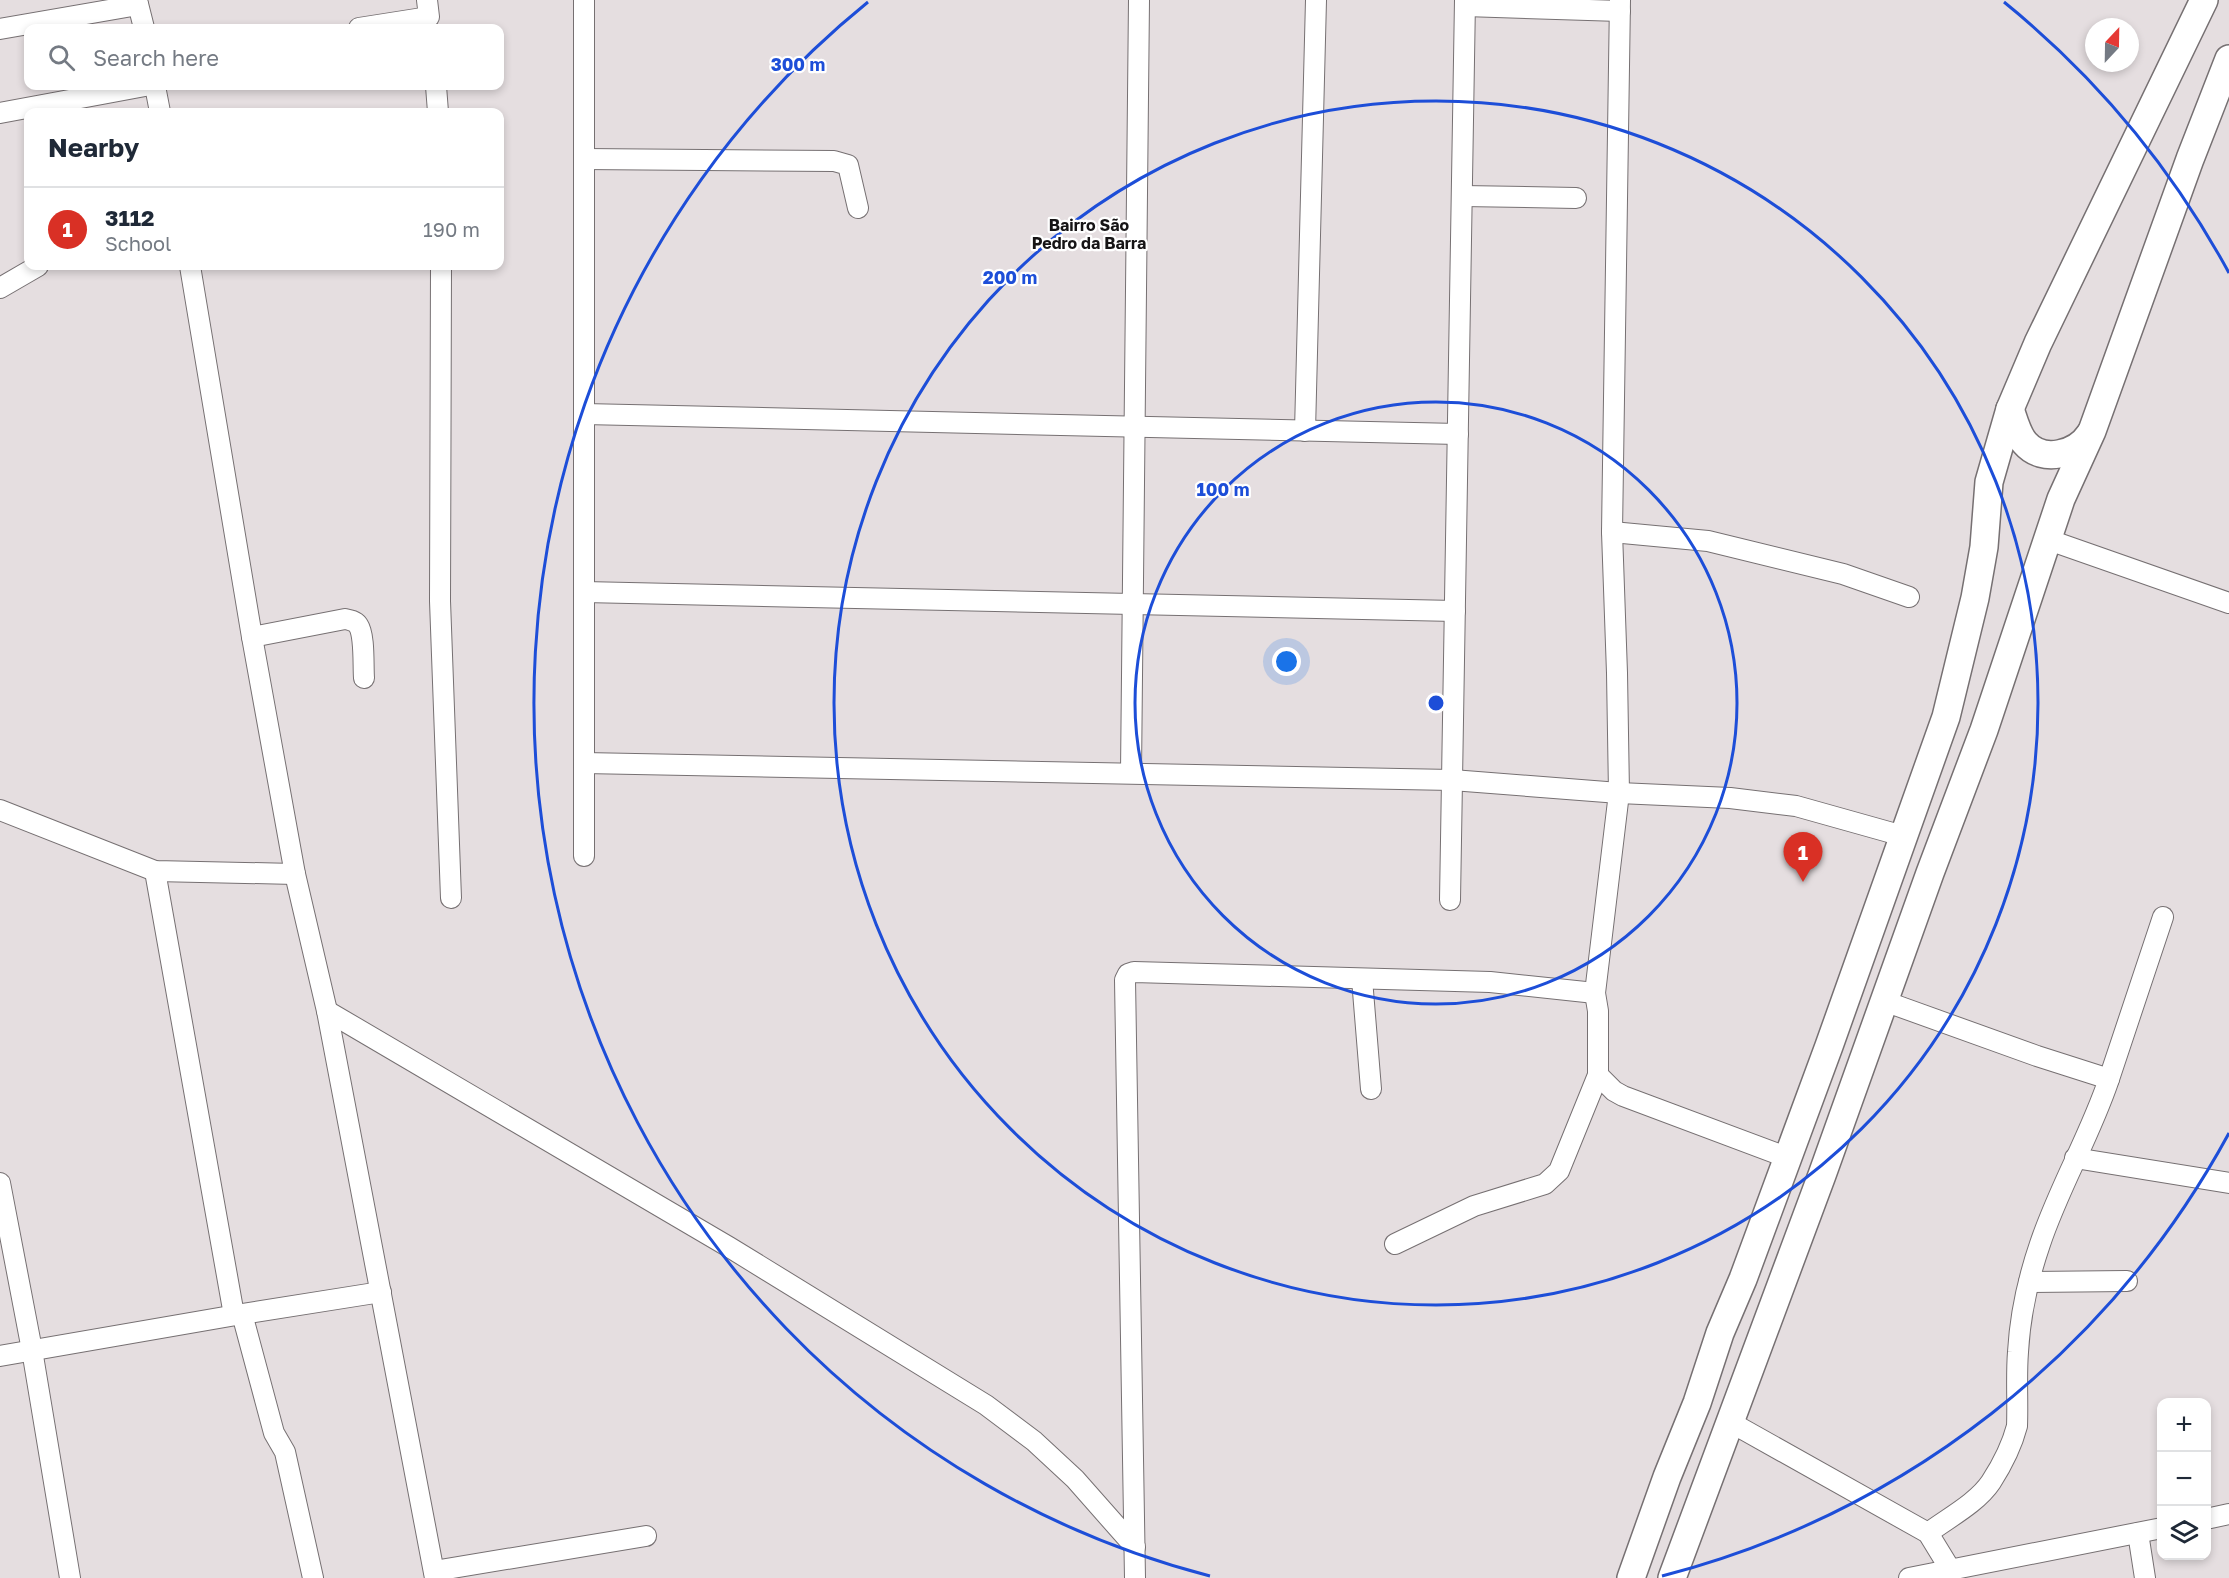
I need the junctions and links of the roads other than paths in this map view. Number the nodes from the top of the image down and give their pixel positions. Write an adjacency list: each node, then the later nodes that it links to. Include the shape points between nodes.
1 (584, 0): 23 (street)
2 (1138, 0): 33 (street)
3 (1316, 0): 34 (street)
4 (2204, 0): 31 (main road)
5 (137, 3): 10 (street); 11 (street)
6 (1465, 3): 7 (street); 24 (street)
7 (1620, 6): 37 (street)
8 (429, 15): 12 (street)
9 (24, 24): 13 (street)
10 (26, 24)
11 (143, 24)
12 (381, 24)
13 (0, 29)
14 (2229, 59): 35 (main road)
15 (124, 90): 18 (street)
16 (156, 90): 19 (street)
17 (436, 90): 20 (street)
18 (27, 108)
19 (159, 108)
20 (438, 108)
21 (24, 109): 22 (street)
22 (0, 113)
23 (584, 159): 26 (street, via 834,161 848,165); 32 (street)
24 (1462, 196): 25 (street); 36 (street)
25 (1576, 198)
26 (858, 208)
27 (31, 270): 30 (street)
28 (191, 270): 44 (street)
29 (441, 270): 55 (street, via 440,601)
30 (0, 288)
31 (2010, 409): 35 (main road, via 2024,441 2041,452 2067,453 2079,447); 51 (main road, via 1989,482 1984,547 1967,637 1946,717)
32 (584, 414): 33 (street); 39 (street)
33 (1135, 427): 34 (street); 42 (street)
34 (1305, 431): 36 (street)
35 (2091, 431): 38 (main road, via 2061,499)
36 (1458, 434): 43 (street)
37 (1612, 532): 40 (street, via 1708,541 1843,574); 49 (street)
38 (2049, 540): 41 (street); 60 (main road)
39 (584, 592): 42 (street); 46 (street)
40 (1909, 597)
41 (2229, 603)
42 (1133, 604): 43 (street); 47 (street)
43 (1455, 611): 48 (street)
44 (252, 637): 45 (street, via 345,619 353,621 361,632); 54 (street)
45 (364, 678)
46 (584, 763): 47 (street); 52 (street)
47 (1131, 774): 48 (street)
48 (1452, 780): 49 (street); 56 (street)
49 (1619, 794): 51 (street, via 1730,798 1796,806); 59 (street)
50 (0, 810): 53 (street)
51 (1903, 836): 65 (main road)
52 (584, 856)
53 (155, 871): 54 (street); 73 (street)
54 (295, 874): 61 (street)
55 (451, 898)
56 (1450, 900)
57 (2163, 917): 63 (street)
58 (1362, 979): 59 (street, via 1490,982); 64 (street); 83 (street, via 1134,972 1125,980)
59 (1595, 993): 62 (street)
60 (1884, 1001): 63 (street); 76 (main road)
61 (327, 1011): 72 (street); 83 (street, via 739,1253 986,1405 1062,1466)
62 (1598, 1075): 65 (street, via 1623,1096); 69 (street, via 1559,1171 1552,1179 1474,1206)
63 (2109, 1079): 66 (street, via 2098,1113)
64 (1371, 1089)
65 (1786, 1157): 89 (main road)
66 (2075, 1158): 68 (street); 71 (street, via 2058,1195)
67 (0, 1183): 74 (street)
68 (2229, 1183)
69 (1395, 1244)
70 (2127, 1281): 71 (street)
71 (2029, 1282): 80 (street, via 2019,1331 2017,1426 2013,1440 1990,1483)
72 (381, 1292): 73 (street); 85 (street)
73 (238, 1314): 74 (street); 87 (street, via 274,1433 285,1452)
74 (32, 1350): 75 (street); 86 (street)
75 (0, 1356)
76 (1730, 1422): 80 (street); 90 (main road)
77 (2229, 1514): 78 (street)
78 (2211, 1518)
79 (2157, 1529): 81 (street)
80 (1928, 1533): 84 (street)
81 (2138, 1533): 84 (street); 92 (street)
82 (646, 1536): 85 (street)
83 (1136, 1547): 88 (street)
84 (1959, 1571): 91 (street)
85 (435, 1575)
86 (70, 1578)
87 (313, 1578)
88 (1135, 1578)
89 (1631, 1578)
90 (1672, 1578)
91 (1909, 1578)
92 (2145, 1578)

